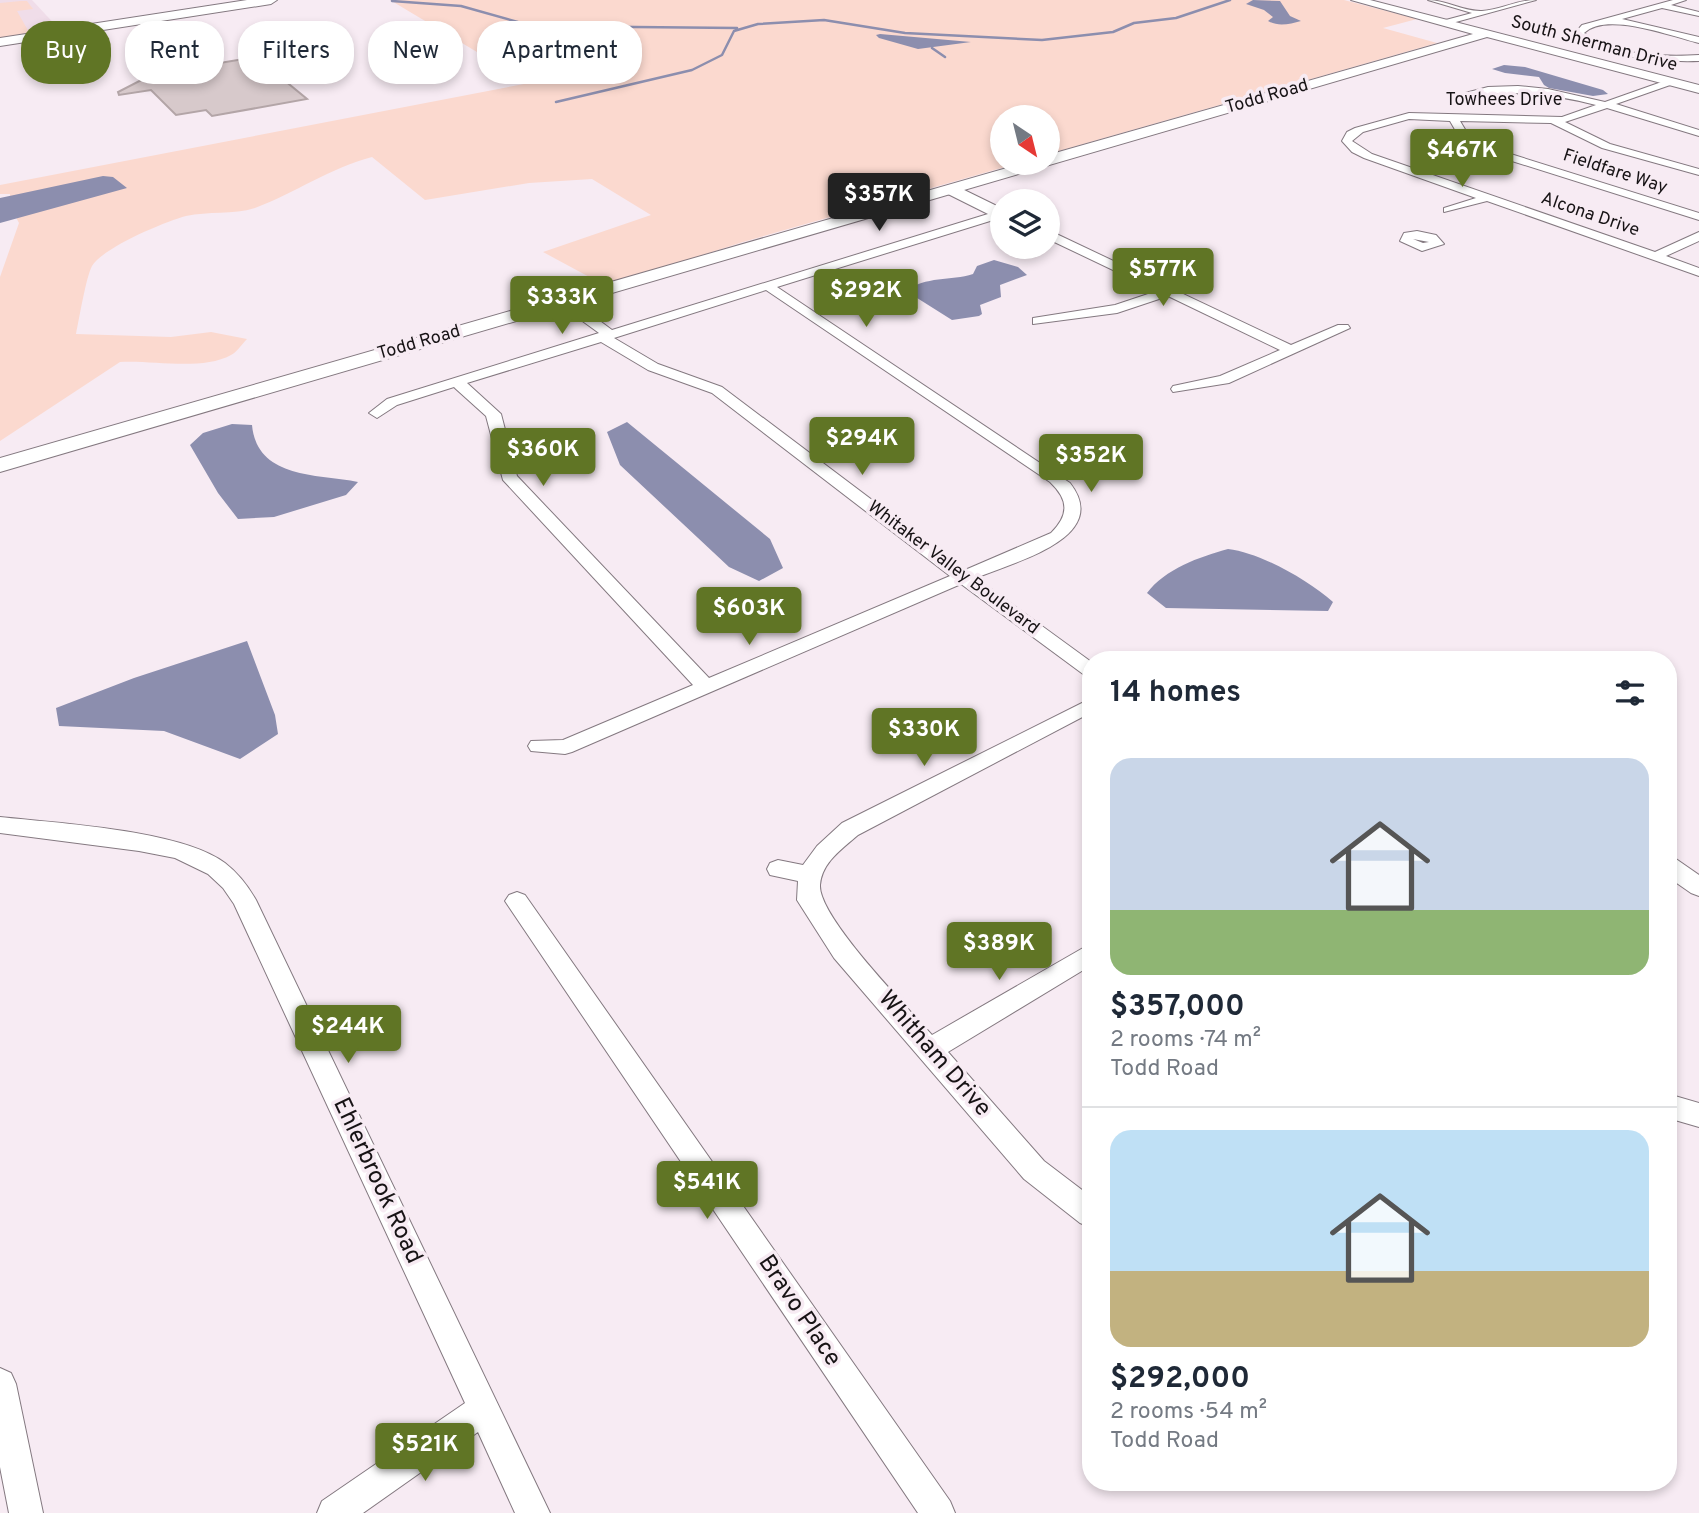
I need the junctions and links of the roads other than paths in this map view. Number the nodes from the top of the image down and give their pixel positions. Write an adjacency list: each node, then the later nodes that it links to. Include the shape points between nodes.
1 (271, 0): 13 (main road)
2 (1357, 0): 10 (street, South Sherman Drive)
3 (1432, 0): 7 (street)
4 (1532, 0): 7 (street)
5 (1682, 0): 6 (street)
6 (1661, 6): 8 (street); 9 (street)
7 (1481, 13): 10 (street)
8 (1699, 14)
9 (1612, 20): 12 (street); 14 (street, via 1579,33)
10 (1444, 23): 11 (street, South Sherman Drive)
11 (1486, 34): 17 (street, South Sherman Drive); 26 (street, Todd Road)
12 (1699, 40)
13 (0, 42)
14 (1612, 48): 15 (street); 17 (street)
15 (1622, 50): 16 (street); 17 (street)
16 (1699, 58)
17 (1583, 59): 18 (street, South Sherman Drive)
18 (1670, 82): 19 (street, South Sherman Drive); 21 (street, Towhees Drive)
19 (1699, 89)
20 (1459, 96): 21 (street, via 1511,90)
21 (1604, 106): 23 (street, Towhees Drive); 24 (street)
22 (1452, 117): 23 (street, Towhees Drive); 25 (street, Towhees Drive, via 1391,120 1351,134 1347,141); 34 (street, Fieldfare Way, via 1465,138 1478,146)
23 (1554, 121): 27 (street, via 1606,146)
24 (1699, 133)
25 (1353, 148): 30 (street, Alcona Drive)
26 (1060, 157)
27 (1699, 173)
28 (998, 175): 29 (street, Todd Road)
29 (950, 189): 32 (street); 41 (street, Todd Road)
30 (1486, 198): 31 (street); 37 (street, Alcona Drive)
31 (1448, 210)
32 (990, 211)
33 (990, 217): 39 (street)
34 (1699, 217)
35 (1699, 236): 37 (street)
36 (1060, 240): 40 (street)
37 (1655, 257): 38 (street, Alcona Drive)
38 (1699, 272)
39 (766, 285): 44 (street); 50 (street, via 1069,491 1075,507 1070,525 1057,537)
40 (1168, 292): 42 (street, via 1117,309); 45 (street)
41 (557, 303): 44 (street, Whitaker Valley Boulevard); 49 (street, Todd Road)
42 (1038, 321)
43 (1343, 328): 45 (street)
44 (602, 336): 46 (street); 50 (street, Whitaker Valley Boulevard, via 653,367 717,390)
45 (1292, 351): 47 (street, via 1224,380)
46 (456, 382): 48 (street, via 392,402); 52 (street, via 493,414 509,477 522,493)
47 (1178, 390)
48 (377, 413)
49 (0, 465)
50 (964, 578): 51 (street, Whitaker Valley Boulevard); 52 (street)
51 (1082, 664)
52 (706, 687): 54 (street, via 565,747)
53 (1082, 709): 58 (street, via 850,829 818,857)
54 (538, 746)
55 (0, 825): 67 (street, Ehlerbrook Road, via 170,847 204,859 234,884)
56 (778, 869): 58 (street)
57 (1677, 871): 59 (street)
58 (809, 876): 62 (street, Whitham Drive, via 808,900 828,930)
59 (1699, 887)
60 (517, 901): 71 (street, Bravo Place)
61 (1082, 959): 62 (street)
62 (931, 1049): 65 (street, Whitham Drive, via 1034,1170)
63 (1677, 1109): 64 (street)
64 (1699, 1115)
65 (1082, 1207)
66 (0, 1384): 68 (street)
67 (484, 1409): 69 (street); 70 (street, Ehlerbrook Road)
68 (26, 1513)
69 (334, 1513)
70 (533, 1513)
71 (938, 1513)

